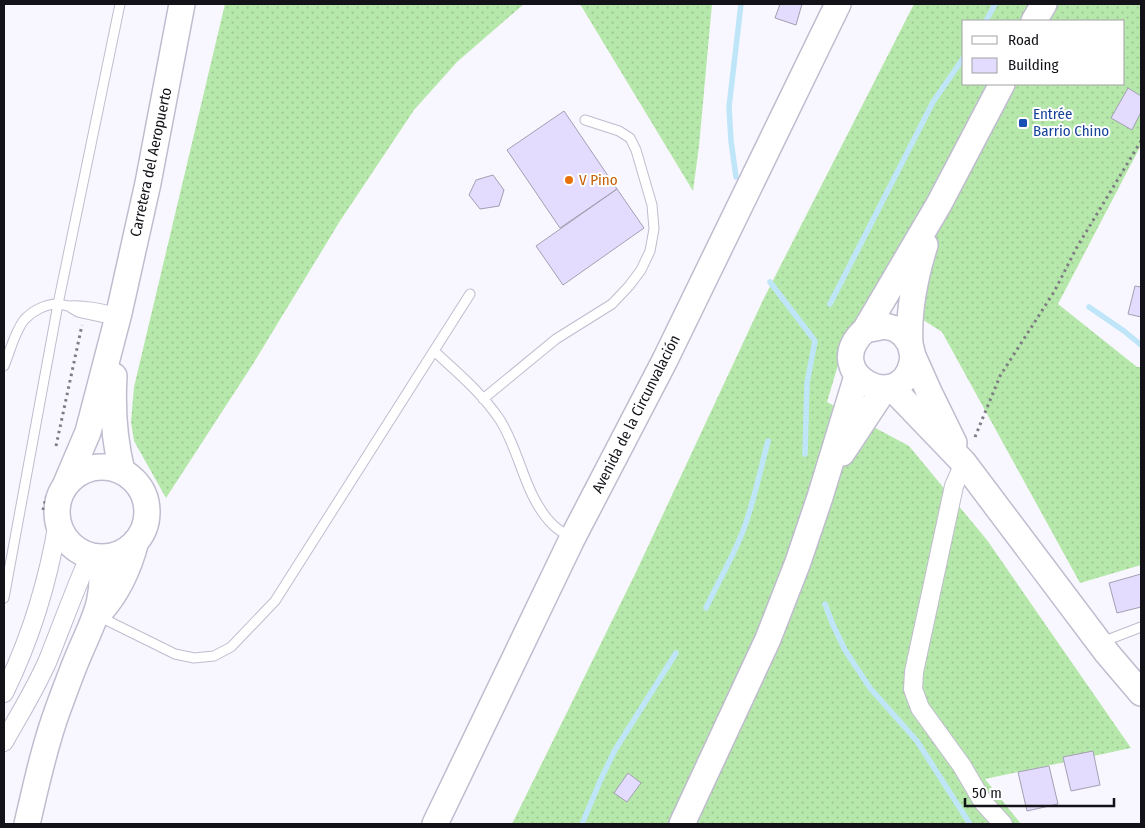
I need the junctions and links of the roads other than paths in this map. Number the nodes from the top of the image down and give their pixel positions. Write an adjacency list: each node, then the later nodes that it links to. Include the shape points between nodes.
1 (120, 4): 10 (lane)
2 (182, 4): 11 (main road, Carretera del Aeropuerto, via 148,183)
3 (838, 4): 24 (main road, Avenida de la Circunvalación, via 665,360)
4 (1044, 4): 5 (main road)
5 (1035, 20)
6 (1001, 85): 8 (main road)
7 (585, 120): 18 (lane, via 619,131 630,138 636,150 652,205 654,229 650,251 641,270 612,304 556,339)
8 (939, 204): 12 (main road); 13 (main road, via 914,285)
9 (470, 294): 14 (lane)
10 (58, 304): 11 (lane, via 78,312); 15 (lane, via 45,306 24,320); 27 (lane)
11 (118, 317): 20 (main road, Carretera del Aeropuerto, via 112,412); 21 (main road, Carretera del Aeropuerto, via 88,432)
12 (865, 330): 13 (main road, via 885,326 900,332); 16 (main road, via 852,346 852,367)
13 (911, 350): 17 (main road, via 909,373 904,380); 19 (main road)
14 (434, 351): 18 (lane); 28 (lane, via 275,601 232,647 214,656 194,658 175,654)
15 (4, 366)
16 (857, 376): 17 (main road, via 871,386); 22 (main road)
17 (888, 387): 19 (main road); 22 (main road, via 853,435)
18 (483, 399): 24 (lane, via 500,420 535,501 554,526)
19 (964, 462): 30 (main road); 37 (street, via 954,486 913,689 920,708 962,766 983,802)
20 (122, 471): 21 (main road, via 110,467 85,470); 25 (main road, via 133,479 146,503 147,517)
21 (65, 486): 23 (main road, via 60,497)
22 (822, 492): 36 (main road, via 768,639)
23 (58, 522): 26 (main road, via 70,543); 31 (street, via 43,595)
24 (572, 539): 35 (main road, Avenida de la Circunvalación)
25 (136, 541): 26 (main road, via 114,555); 28 (main road, via 122,581)
26 (96, 556): 28 (main road, via 103,586); 33 (street, via 71,598 48,660)
27 (4, 598)
28 (97, 616): 34 (main road, via 57,712)
29 (1141, 627): 30 (lane)
30 (1100, 643): 32 (main road)
31 (4, 693)
32 (1141, 693)
33 (4, 742)
34 (27, 824)
35 (435, 824)
36 (682, 824)
37 (1003, 824)

